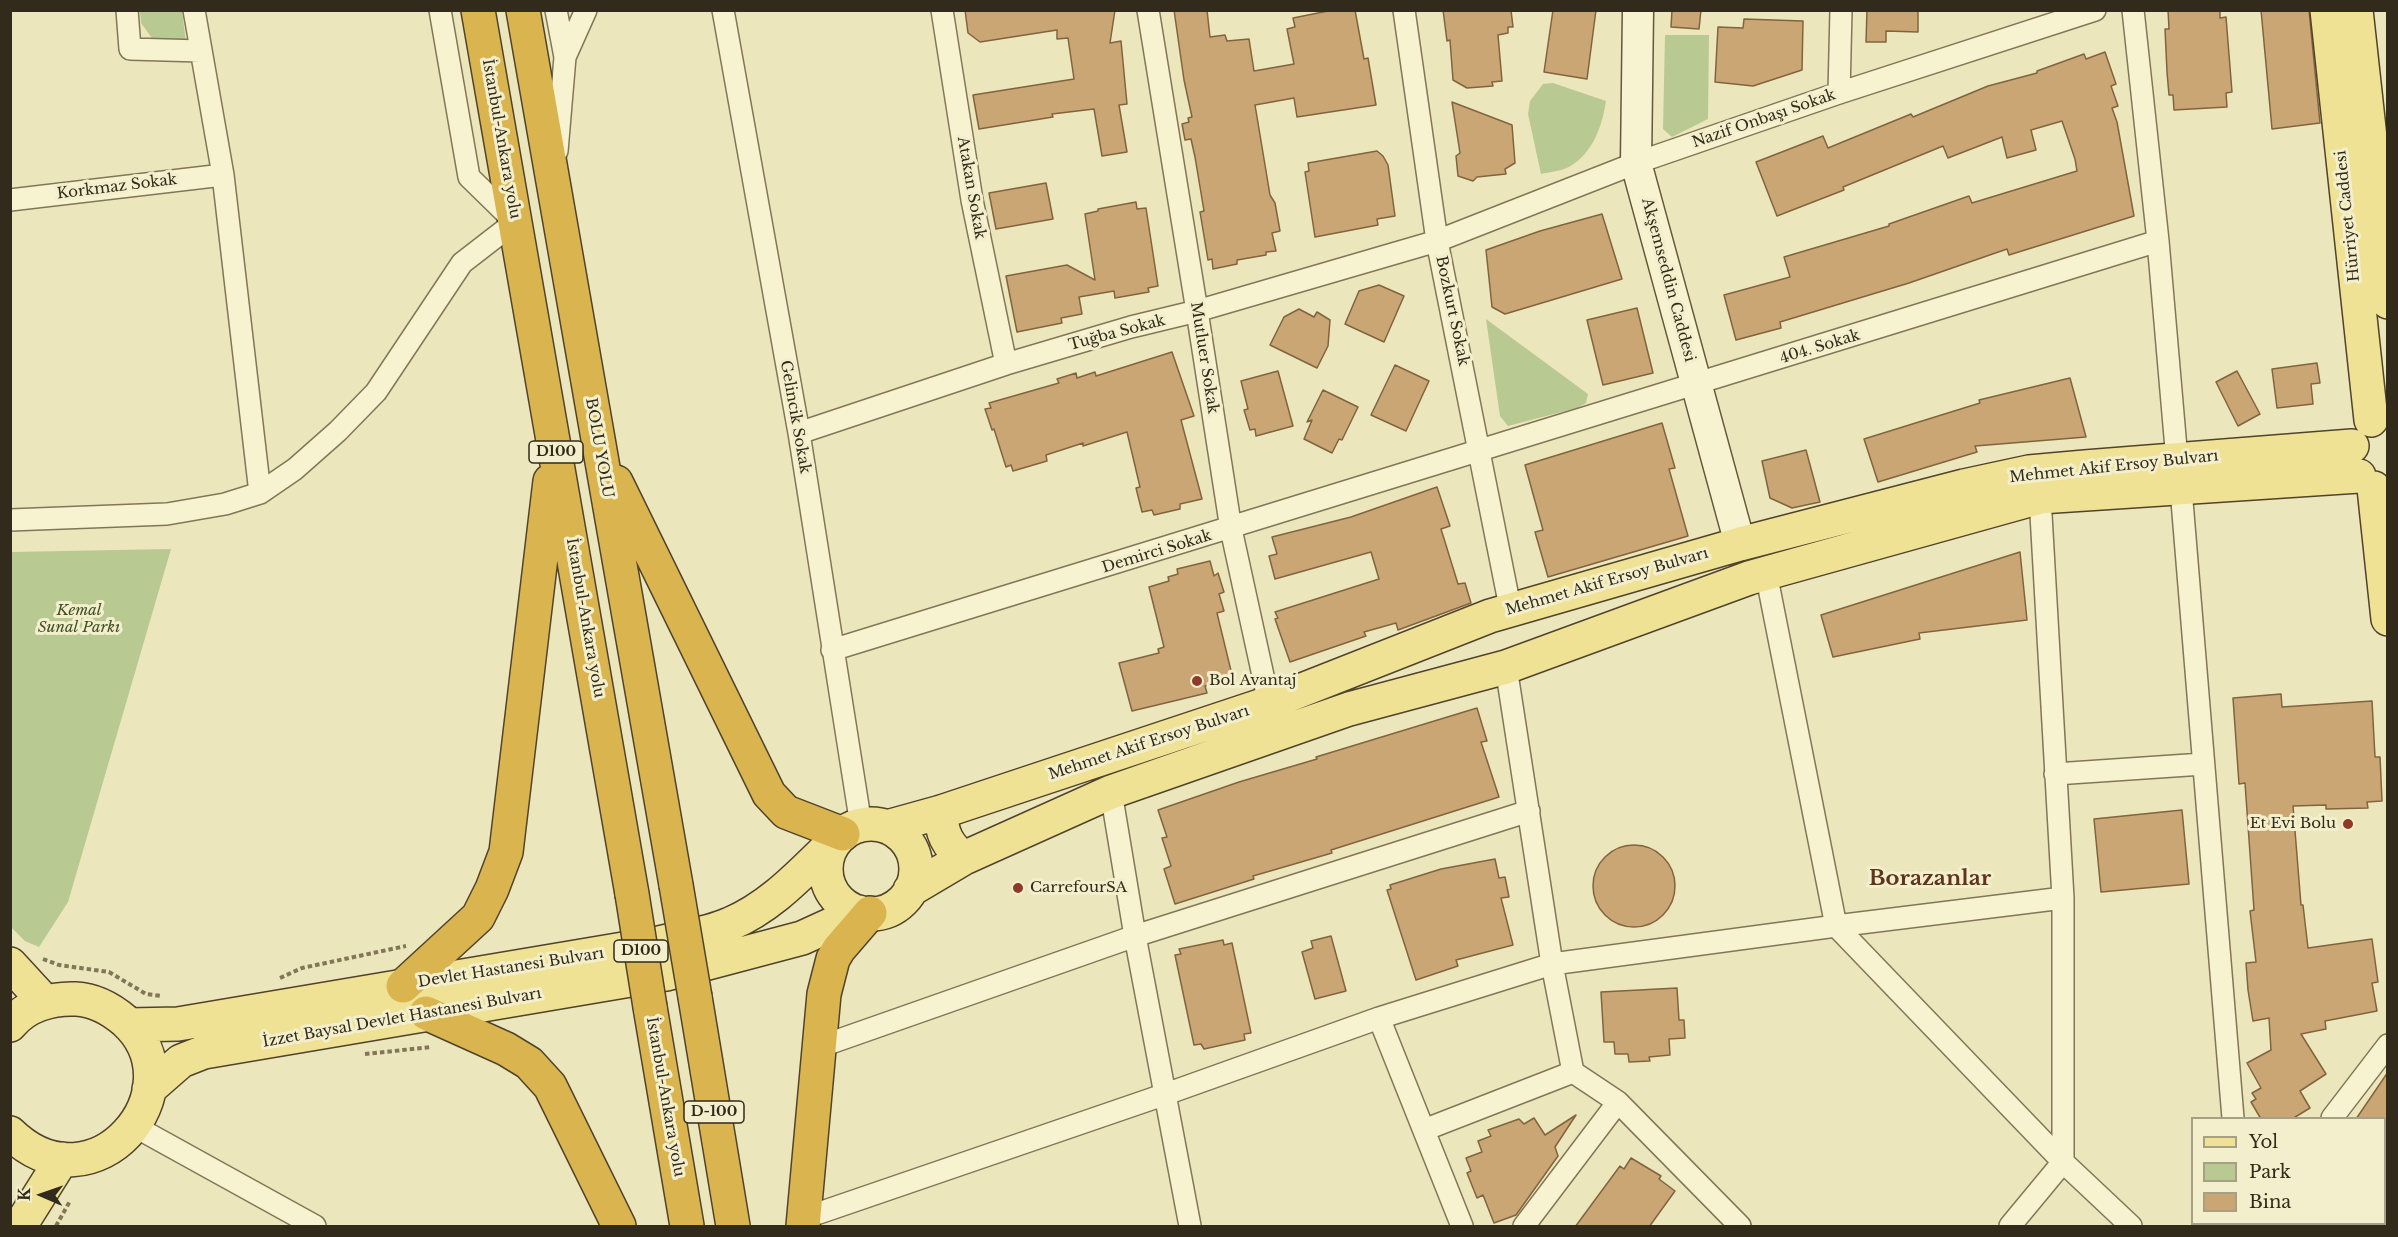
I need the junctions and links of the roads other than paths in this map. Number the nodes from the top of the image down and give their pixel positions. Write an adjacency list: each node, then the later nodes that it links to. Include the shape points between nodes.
1 (126, 10): 19 (street, via 130,49)
2 (194, 10): 19 (street)
3 (440, 10): 26 (street, via 469,177)
4 (478, 10): 26 (highway, İstanbul-Ankara yolu / D100)
5 (523, 10): 24 (highway, BOLU YOLU / D100)
6 (556, 10): 20 (street)
7 (586, 10): 20 (street)
8 (723, 10): 34 (street, Gelincik Sokak)
9 (942, 10): 31 (street, Atakan Sokak, via 972,200)
10 (1148, 10): 30 (street, Mutluer Sokak)
11 (1404, 10): 27 (street, Bozkurt Sokak)
12 (1638, 10): 22 (main road, Akşemseddin Caddesi)
13 (1841, 10): 21 (street)
14 (2095, 10): 18 (street, Nazif Onbaşı Sokak)
15 (2133, 10): 28 (street)
16 (2327, 10): 33 (main road, Hürriyet Caddesi)
17 (2356, 10): 29 (main road, Hürriyet Caddesi)
18 (2070, 15): 21 (street, Nazif Onbaşı Sokak)
19 (201, 51): 23 (street)
20 (565, 57): 24 (street)
21 (1839, 93): 22 (street, Nazif Onbaşı Sokak)
22 (1636, 164): 27 (street, Nazif Onbaşı Sokak); 32 (main road, Akşemseddin Caddesi)
23 (223, 175): 25 (street, Korkmaz Sokak); 40 (street)
24 (554, 188): 36 (highway, BOLU YOLU / D100)
25 (10, 200)
26 (515, 222): 35 (highway, İstanbul-Ankara yolu / D100); 40 (street, via 462,263 376,392 295,469)
27 (1437, 241): 30 (street, Tuğba Sokak); 37 (street, Bozkurt Sokak)
28 (2158, 241): 32 (street, 404. Sokak); 38 (street)
29 (2388, 302)
30 (1197, 311): 31 (street, Tuğba Sokak); 43 (street, Mutluer Sokak)
31 (1006, 364): 34 (street, Tuğba Sokak)
32 (1697, 385): 37 (street, 404. Sokak); 44 (main road, Akşemseddin Caddesi)
33 (2379, 418): 39 (main road, via 2362,427)
34 (799, 433): 48 (street, Gelincik Sokak)
35 (555, 444): 65 (highway, via 506,852 478,917); 68 (highway, İstanbul-Ankara yolu / D100, bridge)
36 (598, 447): 56 (highway, via 769,794 786,812); 66 (highway, BOLU YOLU / D100, bridge)
37 (1480, 449): 43 (street, Demirci Sokak); 46 (street, Bozkurt Sokak, via 1508,597)
38 (2179, 474): 39 (main road, Mehmet Akif Ersoy Bulvarı); 41 (main road, Mehmet Akif Ersoy Bulvarı); 44 (main road, Mehmet Akif Ersoy Bulvarı, via 2018,475); 51 (street)
39 (2368, 476): 47 (main road)
40 (260, 493): 42 (street, via 225,504 167,514)
41 (2040, 496): 45 (main road, Mehmet Akif Ersoy Bulvarı); 52 (street)
42 (10, 519)
43 (1230, 529): 48 (street, Demirci Sokak); 50 (street, Mutluer Sokak)
44 (1740, 544): 46 (main road, Mehmet Akif Ersoy Bulvarı)
45 (1766, 573): 49 (main road, Mehmet Akif Ersoy Bulvarı); 61 (street)
46 (1507, 611): 50 (main road, Mehmet Akif Ersoy Bulvarı)
47 (2388, 619)
48 (832, 650): 56 (street, Gelincik Sokak)
49 (1506, 667): 53 (main road, Mehmet Akif Ersoy Bulvarı, via 1349,709); 54 (street)
50 (1269, 703): 55 (main road, Mehmet Akif Ersoy Bulvarı)
51 (2203, 764): 52 (street); 79 (street)
52 (2055, 774): 59 (street)
53 (1111, 792): 57 (main road, Mehmet Akif Ersoy Bulvarı); 62 (street)
54 (1529, 811): 62 (street); 64 (street)
55 (941, 812): 56 (main road, Mehmet Akif Ersoy Bulvarı); 57 (main road, via 943,834)
56 (857, 831): 58 (main road, via 903,837 913,853 916,872); 60 (main road, via 827,859 828,881 840,900); 65 (main road, Devlet Hastanesi Bulvarı, via 754,913 728,925 659,944)
57 (964, 858): 58 (main road, Mehmet Akif Ersoy Bulvarı)
58 (910, 890): 60 (main road, via 888,910)
59 (2063, 898): 61 (street); 85 (street)
60 (865, 913): 69 (main road, İzzet Baysal Devlet Hastanesi Bulvarı, via 802,938 666,974); 74 (highway, via 833,959 824,994)
61 (1836, 926): 64 (street); 85 (street)
62 (1135, 936): 74 (street); 77 (street)
63 (22, 959): 67 (main road)
64 (1552, 964): 70 (street); 75 (street)
65 (403, 987): 72 (main road, İzzet Baysal Devlet Hastanesi Bulvarı, via 178,1024)
66 (695, 997): 91 (highway, D-100)
67 (45, 1002): 71 (main road); 72 (main road, via 82,999 116,1013)
68 (650, 1007): 90 (highway, İstanbul-Ankara yolu / D-100)
69 (426, 1013): 76 (main road, İzzet Baysal Devlet Hastanesi Bulvarı, via 194,1055 181,1060); 89 (highway, via 506,1049 529,1063 550,1086)
70 (1379, 1018): 77 (street); 82 (street)
71 (10, 1025)
72 (129, 1025): 76 (main road, via 146,1055)
73 (2388, 1045): 80 (street)
74 (819, 1047): 86 (highway)
75 (1574, 1072): 78 (street); 82 (street)
76 (149, 1089): 81 (main road)
77 (1166, 1094): 86 (street); 92 (street)
78 (1618, 1102): 94 (street); 95 (street)
79 (2233, 1117)
80 (2334, 1117)
81 (134, 1126): 84 (main road, via 110,1148 79,1159); 88 (street)
82 (1424, 1130): 93 (street)
83 (10, 1133): 84 (main road, via 32,1150)
84 (62, 1159): 87 (main road)
85 (2063, 1162): 96 (street); 97 (street)
86 (815, 1219)
87 (20, 1227)
88 (315, 1227)
89 (619, 1227)
90 (687, 1227)
91 (733, 1227)
92 (1190, 1227)
93 (1462, 1227)
94 (1524, 1227)
95 (1740, 1227)
96 (2010, 1227)
97 (2131, 1227)

